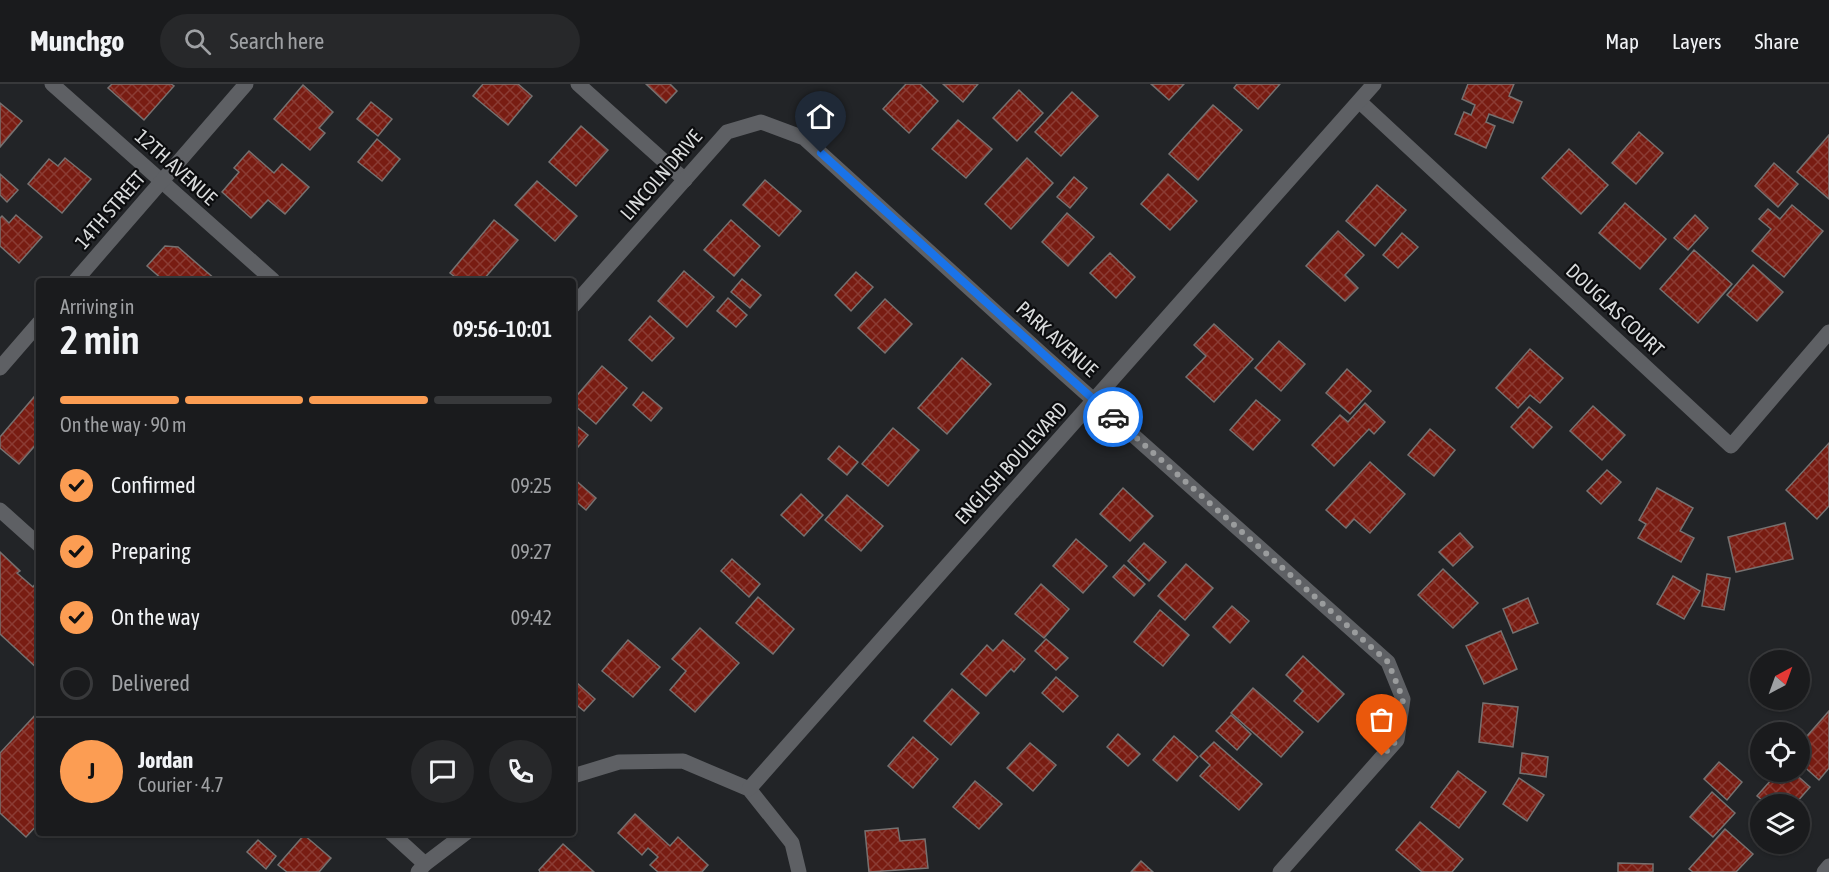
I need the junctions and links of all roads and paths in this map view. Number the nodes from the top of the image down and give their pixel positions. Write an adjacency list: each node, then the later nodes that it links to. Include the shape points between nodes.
1 (52, 84): 8 (street, 12TH AVENUE)
2 (246, 84): 8 (street, 14TH STREET)
3 (578, 84): 7 (street)
4 (1374, 84): 5 (street, ENGLISH BOULEVARD)
5 (1360, 102): 13 (street, DOUGLAS COURT, via 1731,446); 15 (street, ENGLISH BOULEVARD)
6 (804, 138): 7 (street, LINCOLN DRIVE, via 761,122 727,132); 15 (street, PARK AVENUE)
7 (685, 180): 11 (street, LINCOLN DRIVE)
8 (162, 183): 9 (street, 14TH STREET); 10 (street, 12TH AVENUE)
9 (78, 278)
10 (271, 278)
11 (576, 303)
12 (36, 326): 14 (street)
13 (1829, 332)
14 (0, 368)
15 (1095, 401): 19 (street, ENGLISH BOULEVARD); 25 (street, PARK AVENUE, via 1388,662 1403,699 1397,740)
16 (0, 510): 17 (street)
17 (36, 542)
18 (576, 775): 19 (street, via 619,762 683,761)
19 (749, 789): 24 (street, via 792,843)
20 (394, 836): 23 (street)
21 (462, 836): 23 (street)
22 (1829, 866): 26 (street)
23 (422, 868)
24 (799, 872)
25 (1280, 872)
26 (1824, 872)

